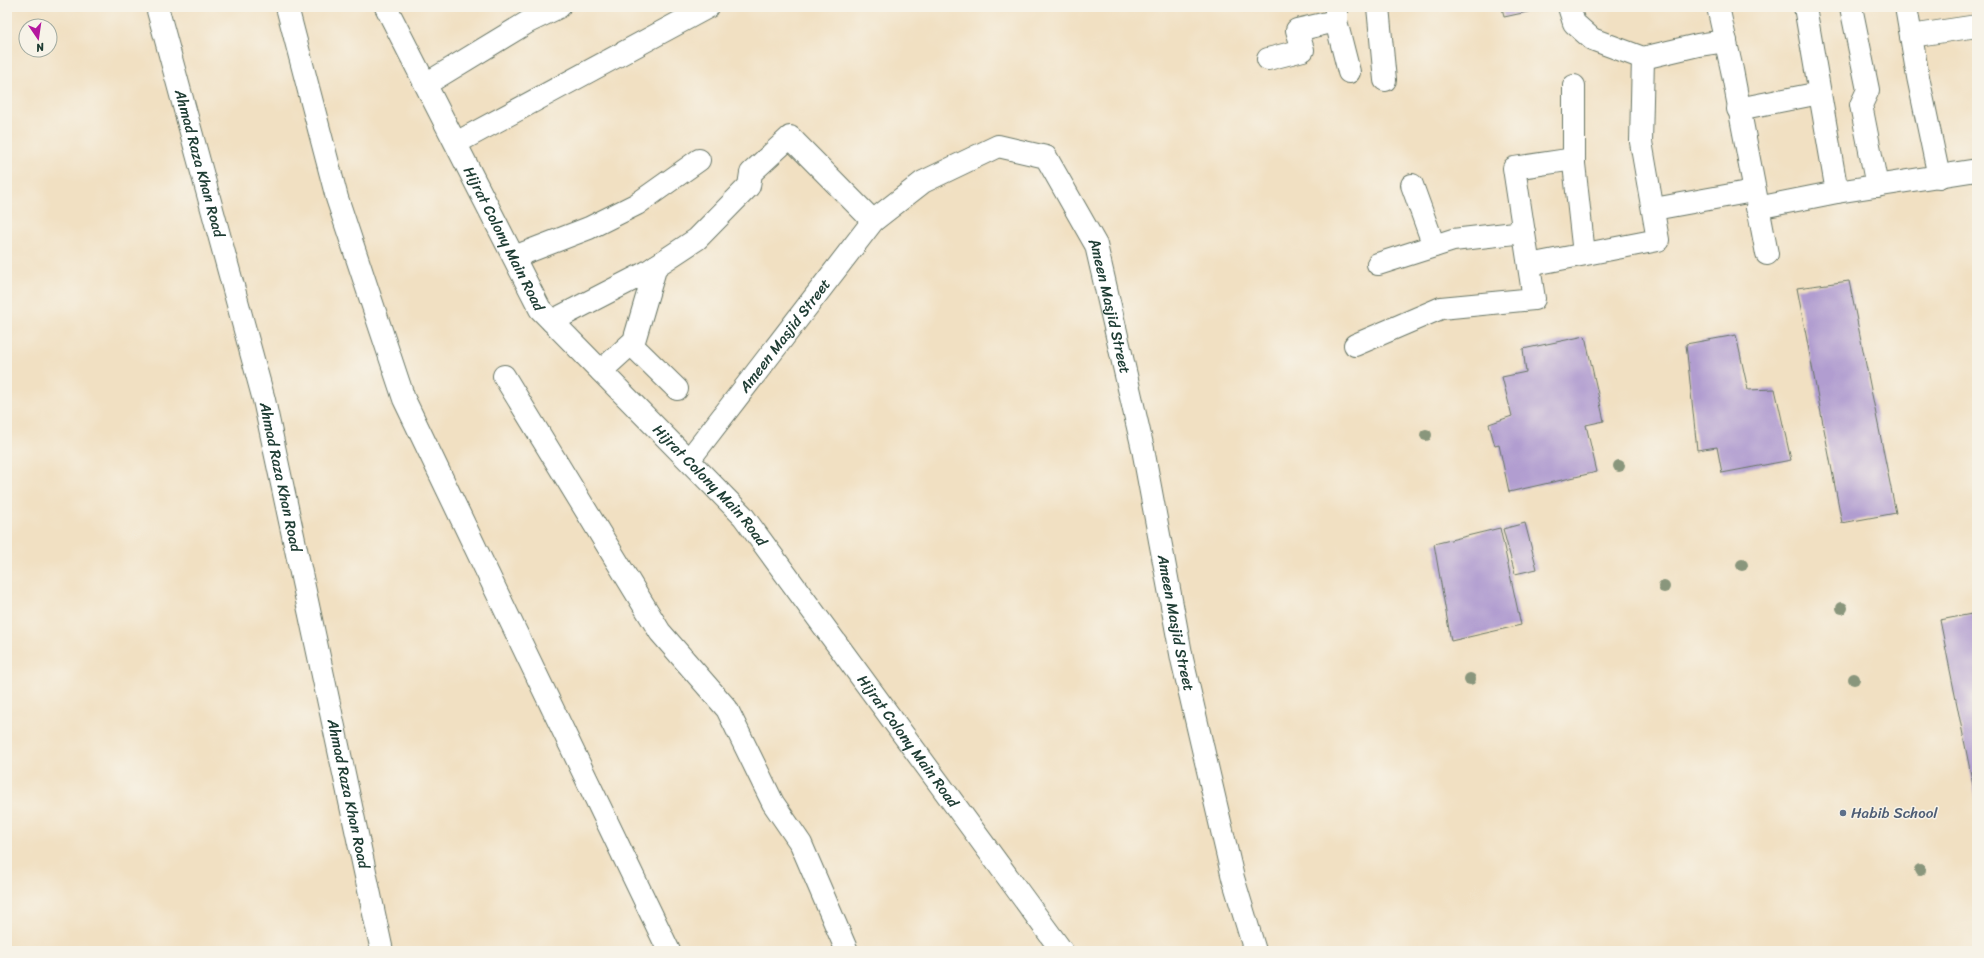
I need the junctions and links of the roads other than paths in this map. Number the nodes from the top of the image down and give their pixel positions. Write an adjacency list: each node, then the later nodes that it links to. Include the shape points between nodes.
1 (158, 7): 50 (street, Ahmad Raza Khan Road, via 264,400)
2 (287, 7): 51 (street, via 337,198 404,399)
3 (386, 7): 20 (street, Hijrat Colony Main Road)
4 (559, 7): 20 (street, via 528,22)
5 (708, 7): 24 (street)
6 (1378, 7): 19 (street)
7 (1569, 7): 16 (street, via 1574,23 1592,39)
8 (1718, 7): 15 (street)
9 (1805, 7): 22 (street)
10 (1851, 7): 30 (street, via 1868,90 1861,105)
11 (1906, 7): 14 (street)
12 (1336, 14): 17 (street, via 1297,30 1303,50); 18 (street)
13 (1977, 26): 14 (street)
14 (1911, 36): 28 (street)
15 (1726, 41): 16 (street); 23 (street)
16 (1644, 58): 33 (street, via 1641,142)
17 (1268, 59)
18 (1349, 72)
19 (1385, 80)
20 (426, 84): 24 (street, Hijrat Colony Main Road)
21 (1574, 86): 25 (street)
22 (1820, 93): 23 (street); 31 (street)
23 (1738, 108): 32 (street)
24 (456, 143): 39 (street, Hijrat Colony Main Road)
25 (1574, 159): 35 (street, via 1514,168); 37 (street)
26 (700, 160): 39 (street, via 637,204 589,228)
27 (1977, 170): 28 (street)
28 (1939, 177): 30 (street)
29 (1412, 185): 36 (street)
30 (1877, 186): 31 (street)
31 (1837, 192): 32 (street)
32 (1755, 200): 33 (street); 38 (street)
33 (1654, 209): 37 (street, via 1658,240)
34 (873, 221): 42 (street, via 790,137 751,173 749,186 697,239); 49 (street, Ameen Masjid Street); 54 (street, Ameen Masjid Street, via 923,182 998,146 1046,157 1096,246 1143,449 1182,659 1233,878)
35 (1524, 232): 36 (street, via 1453,240); 41 (street)
36 (1434, 246): 40 (street)
37 (1584, 254): 41 (street)
38 (1767, 254)
39 (514, 257): 43 (street, Hijrat Colony Main Road, via 540,309)
40 (1378, 264)
41 (1529, 265): 45 (street, via 1534,299 1441,308)
42 (656, 266): 43 (street); 44 (street)
43 (552, 321): 46 (street, Hijrat Colony Main Road)
44 (631, 344): 46 (street); 48 (street)
45 (1355, 345)
46 (601, 371): 49 (street, Hijrat Colony Main Road)
47 (504, 376): 52 (street, via 660,632 727,709 773,803 801,844)
48 (677, 389)
49 (689, 460): 53 (street, Hijrat Colony Main Road, via 744,516)
50 (382, 951)
51 (670, 951)
52 (847, 951)
53 (1062, 951)
54 (1255, 951)

